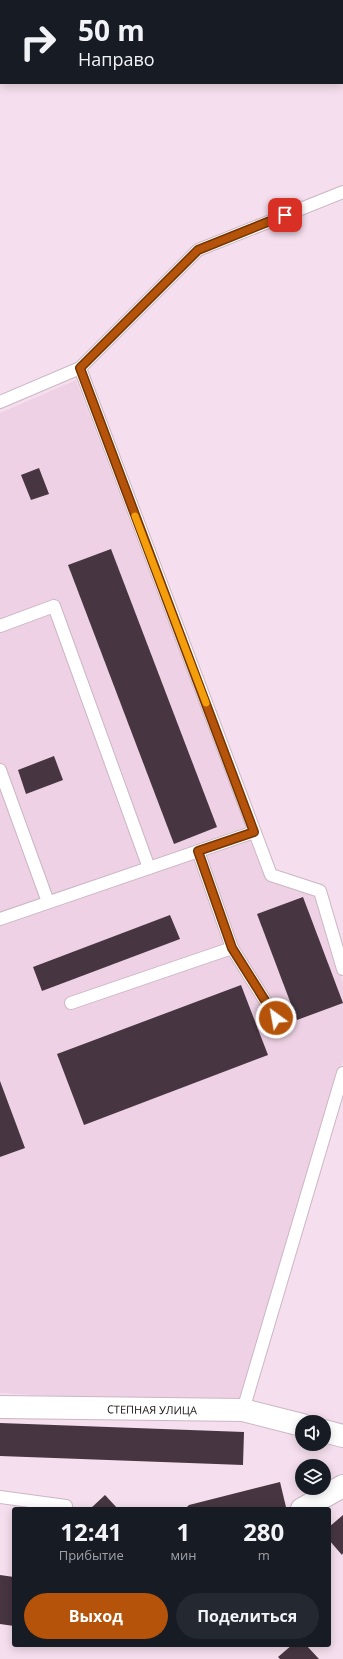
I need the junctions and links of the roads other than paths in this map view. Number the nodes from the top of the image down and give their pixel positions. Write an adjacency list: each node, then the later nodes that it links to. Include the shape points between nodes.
1 (343, 192): 2 (lane, via 198,250)
2 (80, 368): 3 (lane); 6 (lane)
3 (0, 402)
4 (0, 626): 8 (lane, via 54,606)
5 (0, 770): 9 (lane)
6 (254, 832): 7 (lane); 12 (lane, via 271,875 320,891)
7 (198, 851): 8 (lane); 11 (lane)
8 (149, 868): 9 (lane)
9 (48, 902): 10 (lane)
10 (0, 919)
11 (232, 948): 13 (lane); 14 (lane)
12 (343, 969)
13 (71, 1003)
14 (276, 1018)
15 (343, 1073): 17 (lane)
16 (0, 1407): 17 (street, СТЕПНАЯ УЛИЦА)
17 (243, 1410): 18 (street, СТЕПНАЯ УЛИЦА)
18 (295, 1424)
19 (331, 1433): 20 (street)
20 (343, 1436)
21 (343, 1486): 24 (street)
22 (0, 1497): 23 (lane)
23 (66, 1506)
24 (306, 1507)

